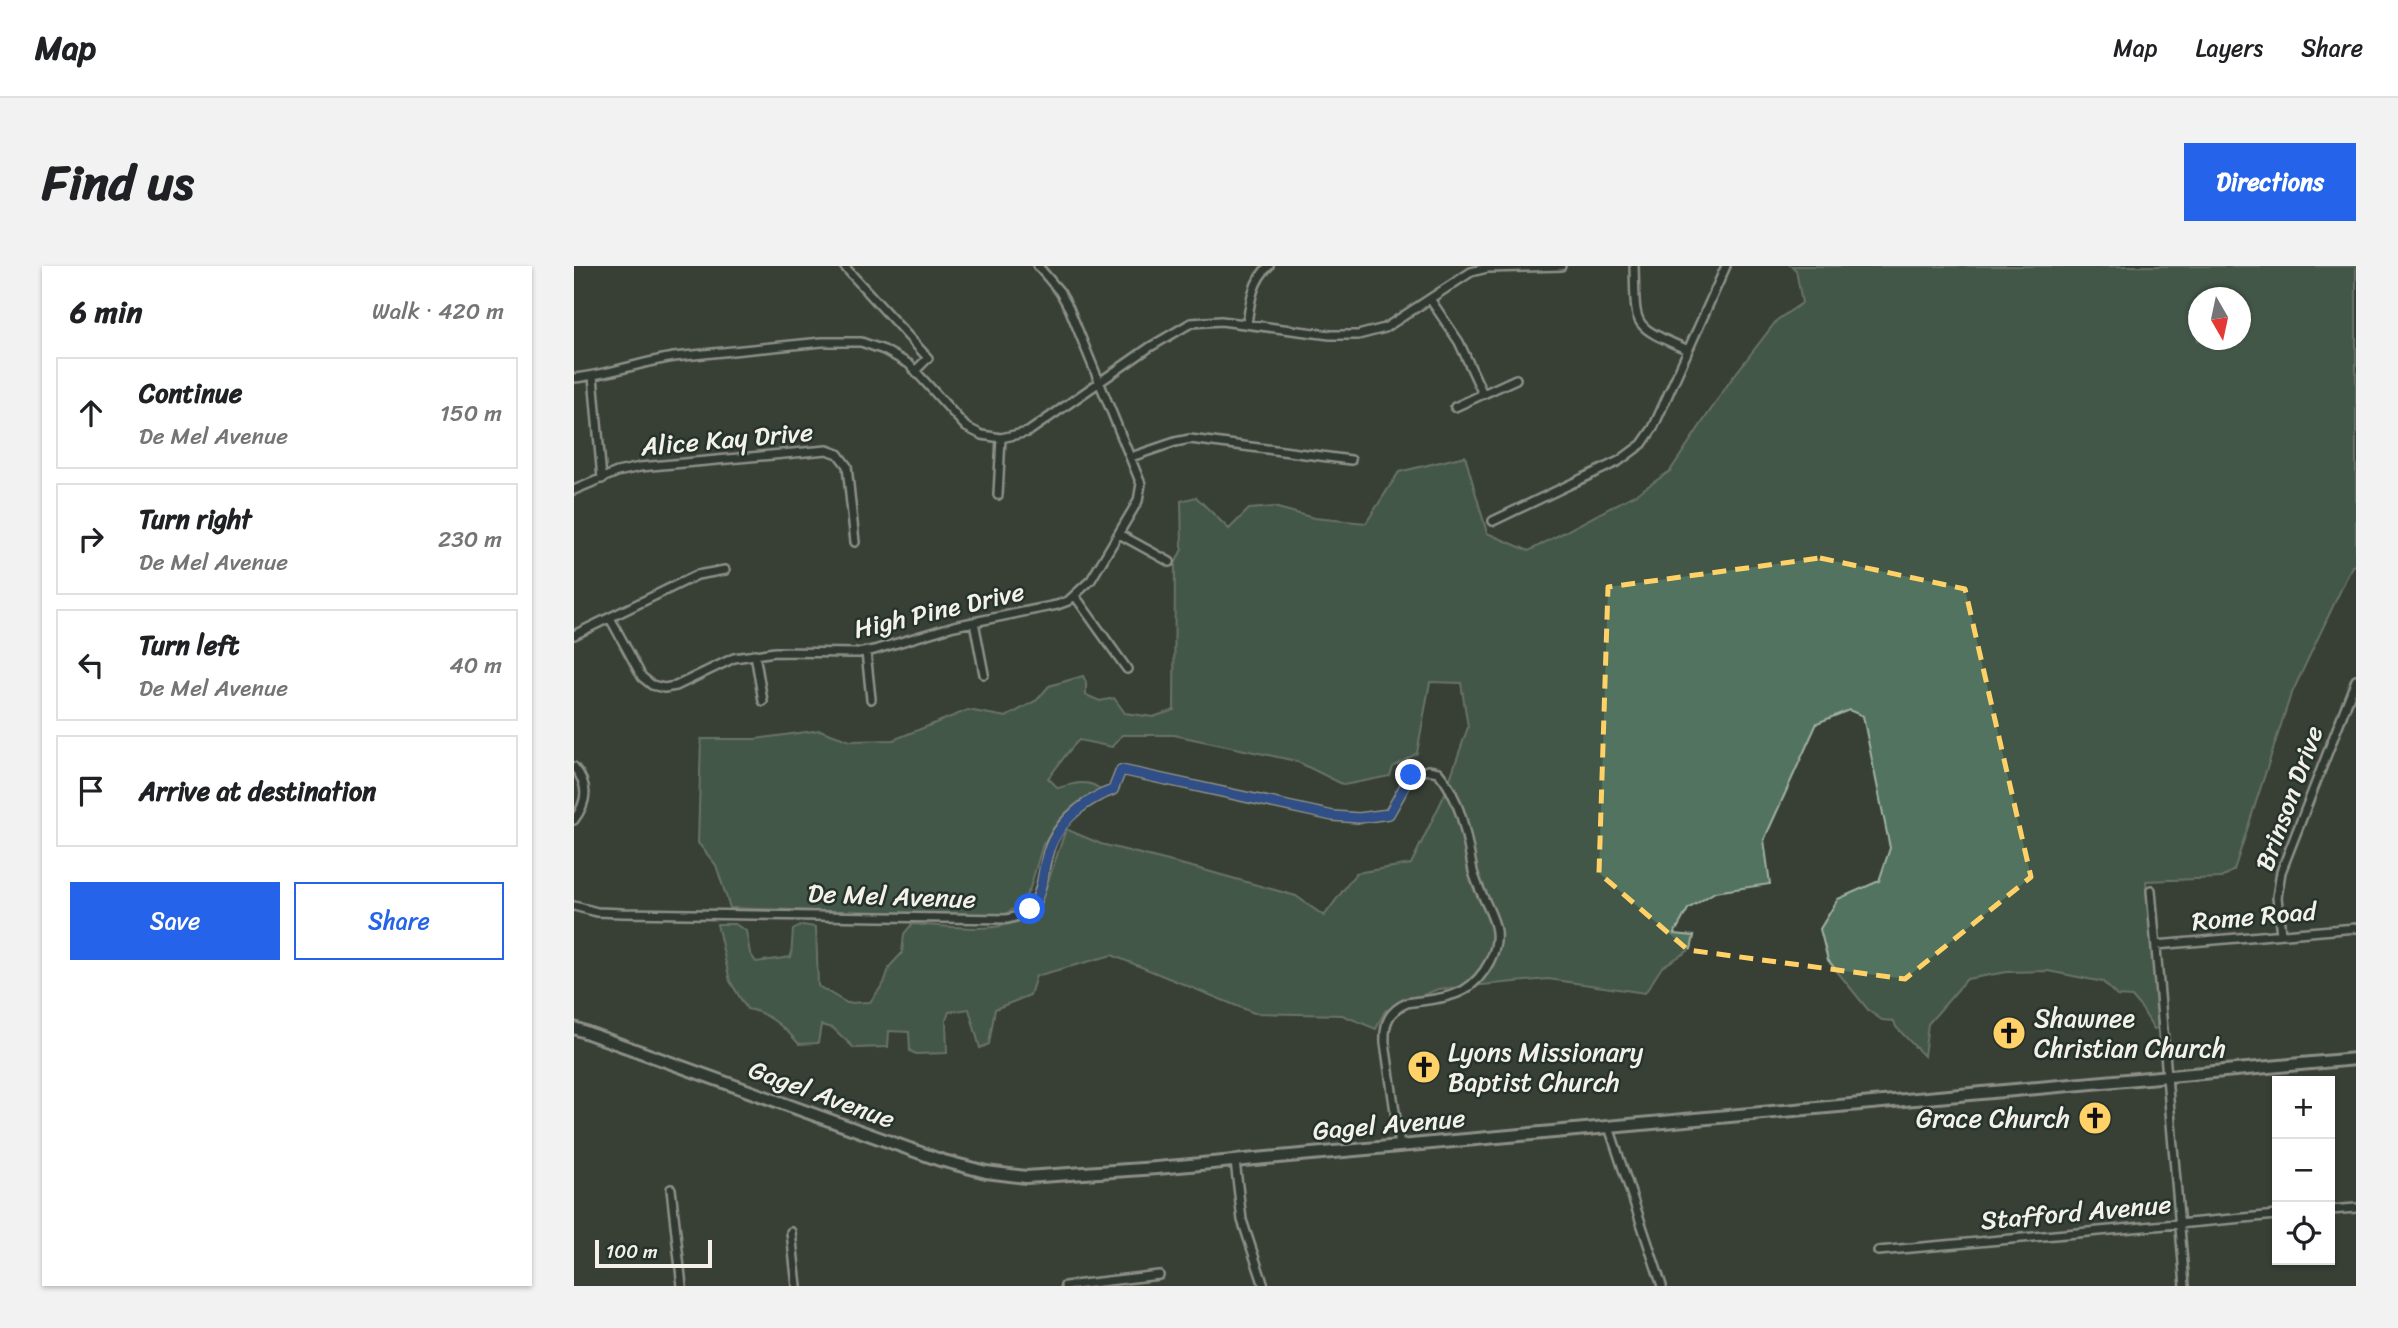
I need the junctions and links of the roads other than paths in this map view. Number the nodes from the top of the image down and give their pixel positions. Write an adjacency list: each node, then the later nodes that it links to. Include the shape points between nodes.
1 (844, 266): 11 (street, via 928,358)
2 (1050, 266): 7 (street)
3 (1269, 266): 9 (street, via 1255,284)
4 (1561, 266): 8 (street, via 1479,270)
5 (1634, 266): 10 (street, via 1638,321 1646,331)
6 (1726, 266): 10 (street)
7 (1040, 269): 15 (street, High Pine Drive, via 1069,308)
8 (1430, 299): 9 (street, via 1385,328 1359,335); 16 (street, via 1459,342)
9 (1247, 324): 15 (street, via 1191,323)
10 (1688, 350): 24 (street, via 1653,428 1635,450)
11 (916, 370): 12 (street, via 884,349 838,341 651,360); 18 (street, via 966,427)
12 (593, 376): 13 (street); 21 (street)
13 (574, 378)
14 (1516, 379): 16 (street)
15 (1100, 382): 18 (street, via 1028,432); 19 (street, High Pine Drive)
16 (1483, 394): 17 (street)
17 (1455, 407)
18 (1001, 438): 23 (street)
19 (1131, 457): 20 (street, via 1191,439); 25 (street, High Pine Drive, via 1141,492)
20 (1351, 460)
21 (602, 479): 22 (street, Alice Kay Drive); 26 (street, Alice Kay Drive, via 640,467 827,450 838,454 847,466)
22 (574, 490)
23 (998, 495)
24 (1493, 521)
25 (1119, 534): 27 (street); 29 (street, High Pine Drive, via 1091,580)
26 (855, 542)
27 (1170, 562)
28 (725, 570): 30 (street, via 697,575)
29 (1075, 596): 31 (street, High Pine Drive, via 1057,606); 35 (street)
30 (610, 618): 32 (street); 34 (street, High Pine Drive, via 642,677 658,687 676,686 734,658)
31 (974, 622): 33 (street, High Pine Drive); 36 (street)
32 (574, 635)
33 (866, 652): 34 (street, High Pine Drive); 38 (street)
34 (755, 654): 39 (street)
35 (1127, 669)
36 (984, 674)
37 (2356, 680): 45 (street, Brinson Drive, via 2281,872 2277,897)
38 (871, 699)
39 (763, 701)
40 (574, 767): 41 (street, via 586,790)
41 (574, 820)
42 (2151, 890): 46 (street)
43 (574, 906): 51 (street, De Mel Avenue, via 597,912 1007,919 1026,913 1035,904 1049,850 1065,822 1082,806 1113,790 1121,770 1359,818 1389,814 1411,775 1438,772 1452,790 1496,937 1494,953 1484,970 1464,990 1398,1007 1384,1028)
44 (2356, 928): 45 (street, Rome Road)
45 (2281, 934): 46 (street, Rome Road)
46 (2156, 945): 49 (street)
47 (574, 1028): 52 (street, Gagel Avenue, via 903,1147 986,1172 1040,1177)
48 (2356, 1059): 49 (street, Gagel Avenue)
49 (2167, 1076): 50 (street, Gagel Avenue); 57 (street)
50 (1609, 1127): 51 (street, Gagel Avenue); 65 (street)
51 (1400, 1146): 52 (street, Gagel Avenue)
52 (1235, 1161): 64 (street, via 1242,1220)
53 (671, 1189): 61 (street)
54 (2356, 1208): 55 (street)
55 (2335, 1210)
56 (2272, 1215): 57 (street, Stafford Avenue)
57 (2179, 1224): 59 (street, Stafford Avenue); 66 (street)
58 (791, 1232): 62 (street)
59 (1878, 1251)
60 (1159, 1275): 63 (street)
61 (682, 1286)
62 (797, 1286)
63 (1065, 1286)
64 (1264, 1286)
65 (1662, 1286)
66 (2185, 1286)

